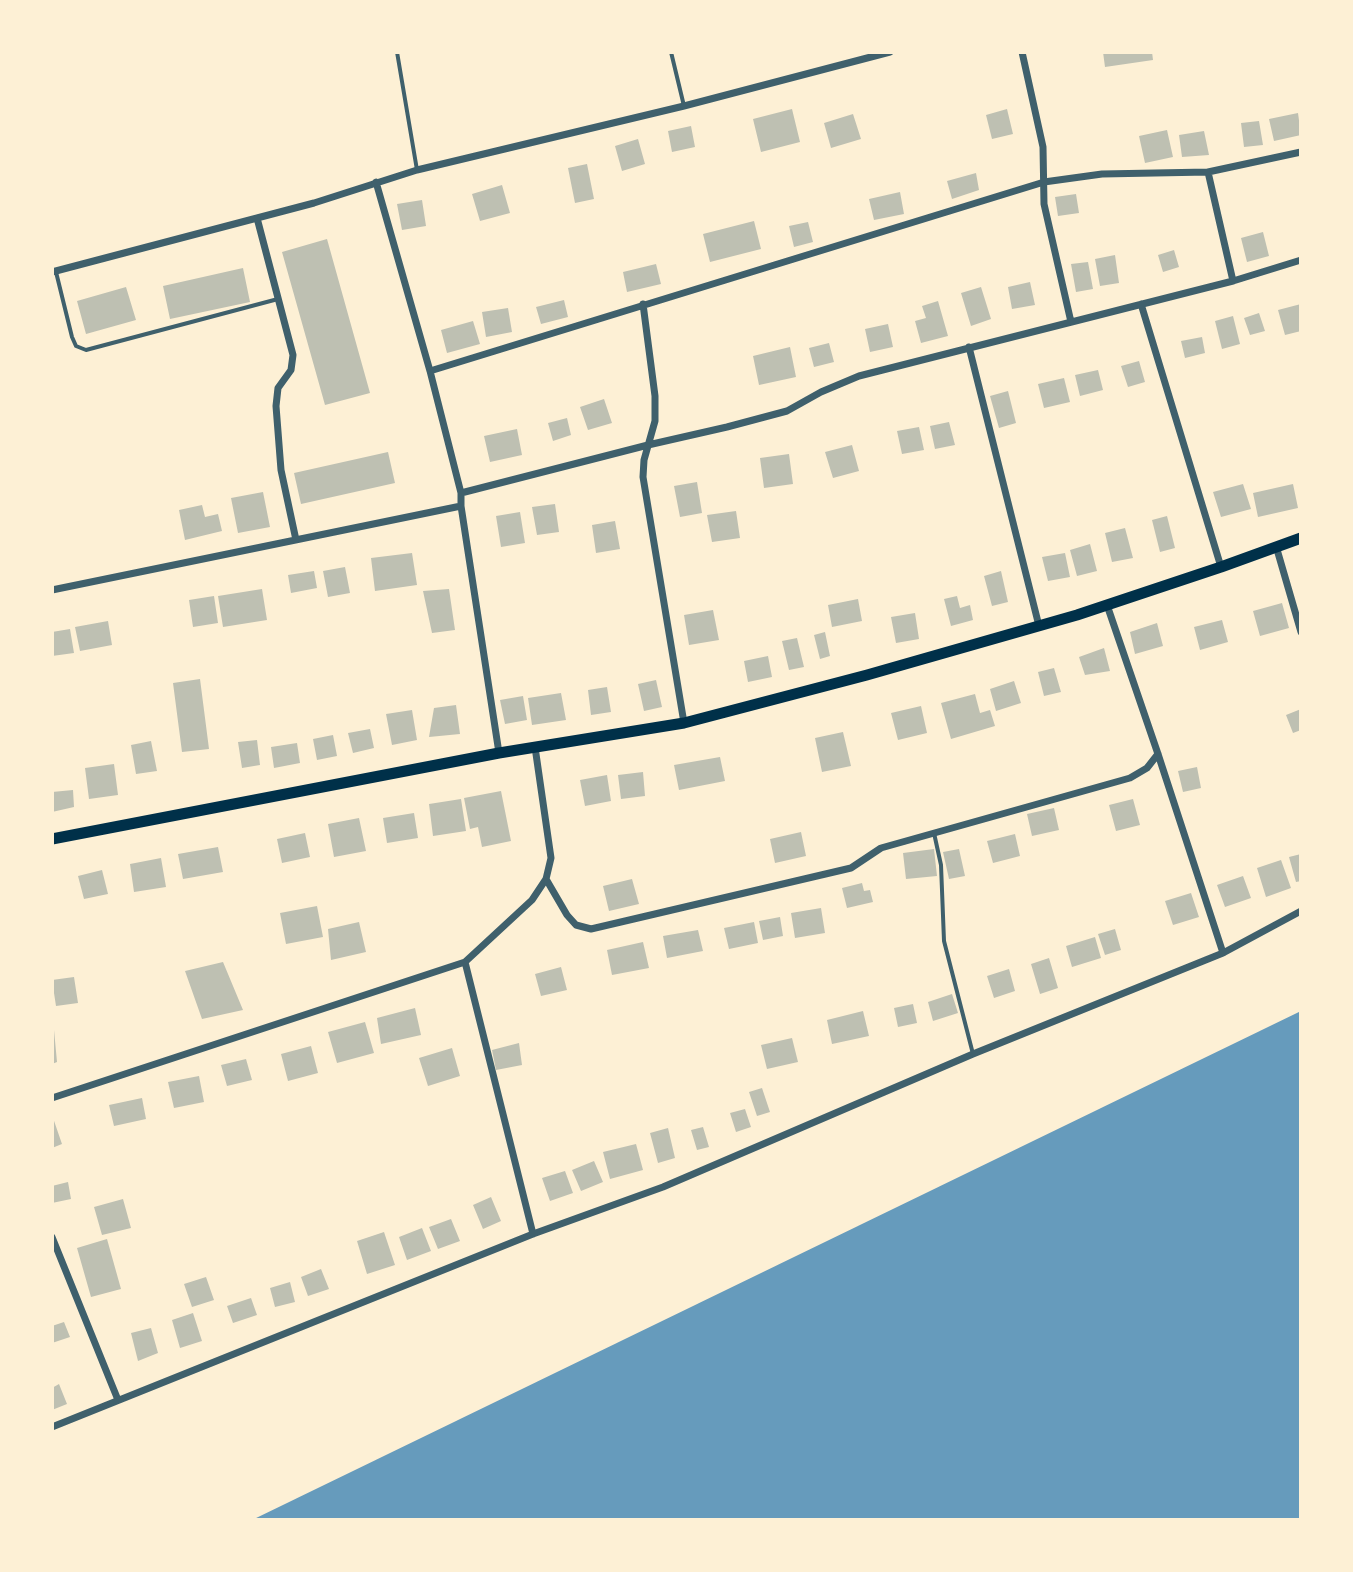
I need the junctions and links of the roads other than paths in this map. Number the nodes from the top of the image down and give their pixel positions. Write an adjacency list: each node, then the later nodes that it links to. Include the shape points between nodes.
1 (397, 52): 8 (lane)
2 (671, 52): 6 (lane)
3 (890, 52): 5 (street)
4 (1022, 52): 11 (street, via 1043,147)
5 (876, 54): 6 (street)
6 (684, 106): 8 (street)
7 (1301, 152): 9 (street)
8 (417, 170): 10 (street)
9 (1208, 172): 11 (street, via 1102,174); 15 (street)
10 (376, 182): 12 (street); 21 (street)
11 (1044, 182): 17 (street); 19 (street, via 1044,204)
12 (257, 218): 14 (street); 16 (street)
13 (1301, 260): 15 (street)
14 (54, 272): 16 (lane, via 72,337 86,350)
15 (1233, 281): 18 (street)
16 (278, 299): 26 (street, via 293,355 276,406 281,470)
17 (643, 304): 21 (street); 22 (street, via 655,396)
18 (1141, 304): 19 (street); 28 (street)
19 (1071, 322): 20 (street)
20 (969, 347): 22 (street, via 859,376 787,411); 31 (street)
21 (430, 371): 23 (street)
22 (648, 445): 23 (street); 33 (street, via 643,477)
23 (461, 493): 24 (street)
24 (461, 506): 26 (street); 35 (street)
25 (1301, 538): 27 (main road)
26 (296, 540): 29 (street)
27 (1276, 546): 28 (main road); 32 (street)
28 (1221, 567): 30 (main road)
29 (52, 590)
30 (1107, 605): 31 (main road); 36 (street)
31 (1039, 626): 33 (main road)
32 (1301, 632)
33 (684, 723): 34 (main road)
34 (535, 747): 35 (main road); 39 (street, via 551,858)
35 (499, 753): 38 (main road)
36 (1158, 754): 37 (street, via 1130,778); 41 (street)
37 (934, 833): 39 (street, via 881,848 851,868 591,929 576,925 567,915); 43 (lane, via 941,865 944,941)
38 (52, 839)
39 (546, 879): 42 (street, via 532,900)
40 (1301, 911): 41 (street)
41 (1223, 953): 43 (street)
42 (465, 962): 44 (street); 45 (street)
43 (973, 1054): 45 (street, via 663,1187)
44 (52, 1098)
45 (533, 1234): 47 (street)
46 (52, 1237): 47 (street)
47 (118, 1400): 48 (street)
48 (52, 1427)

